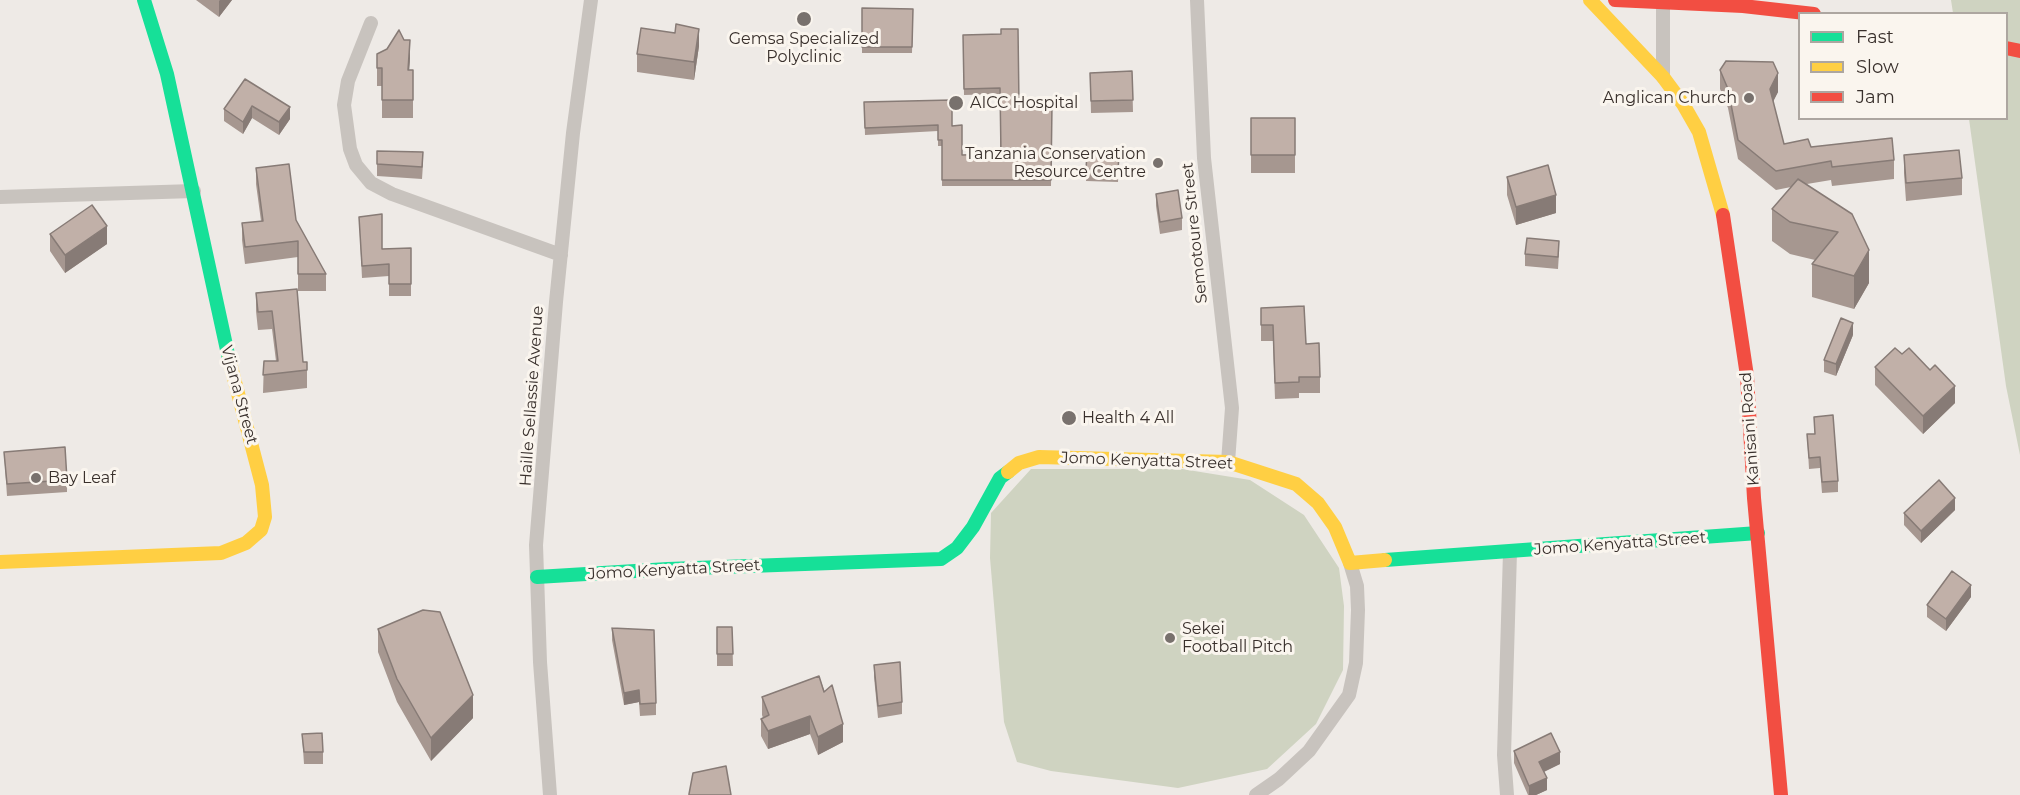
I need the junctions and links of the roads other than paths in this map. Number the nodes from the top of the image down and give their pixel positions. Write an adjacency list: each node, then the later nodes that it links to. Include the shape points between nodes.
1 (144, 0): 10 (street, Vijana Street, via 167,74)
2 (591, 0): 12 (street, Haille Sellassie Avenue)
3 (1197, 0): 13 (street, Semotoure Street, via 1204,158 1232,408)
4 (1590, 0): 9 (street, Kanisani Road)
5 (1615, 0): 6 (street)
6 (1663, 2): 7 (street); 9 (street)
7 (1798, 12)
8 (371, 23): 12 (street, via 348,81 344,105 356,165 371,183 392,194)
9 (1663, 77): 14 (street, Kanisani Road, via 1699,132 1721,203 1747,376)
10 (194, 191): 11 (street); 16 (street, Vijana Street, via 216,307 262,485 265,517 261,530 246,543 221,553)
11 (0, 197)
12 (561, 255): 18 (street, Haille Sellassie Avenue, via 536,545)
13 (1228, 462): 17 (street, Jomo Kenyatta Street, via 1296,484 1318,503 1335,527); 18 (street, Jomo Kenyatta Street, via 1039,457 1019,463 1000,478 957,548 941,559 668,568)
14 (1758, 533): 15 (street, Jomo Kenyatta Street); 22 (street, Kanisani Road)
15 (1510, 552): 17 (street, Jomo Kenyatta Street); 21 (street, via 1504,755)
16 (0, 562)
17 (1350, 564): 20 (street, via 1357,586 1358,610 1356,663 1349,695 1309,751)
18 (537, 577): 19 (street, Haille Sellassie Avenue)
19 (550, 795)
20 (1256, 795)
21 (1507, 795)
22 (1781, 795)

